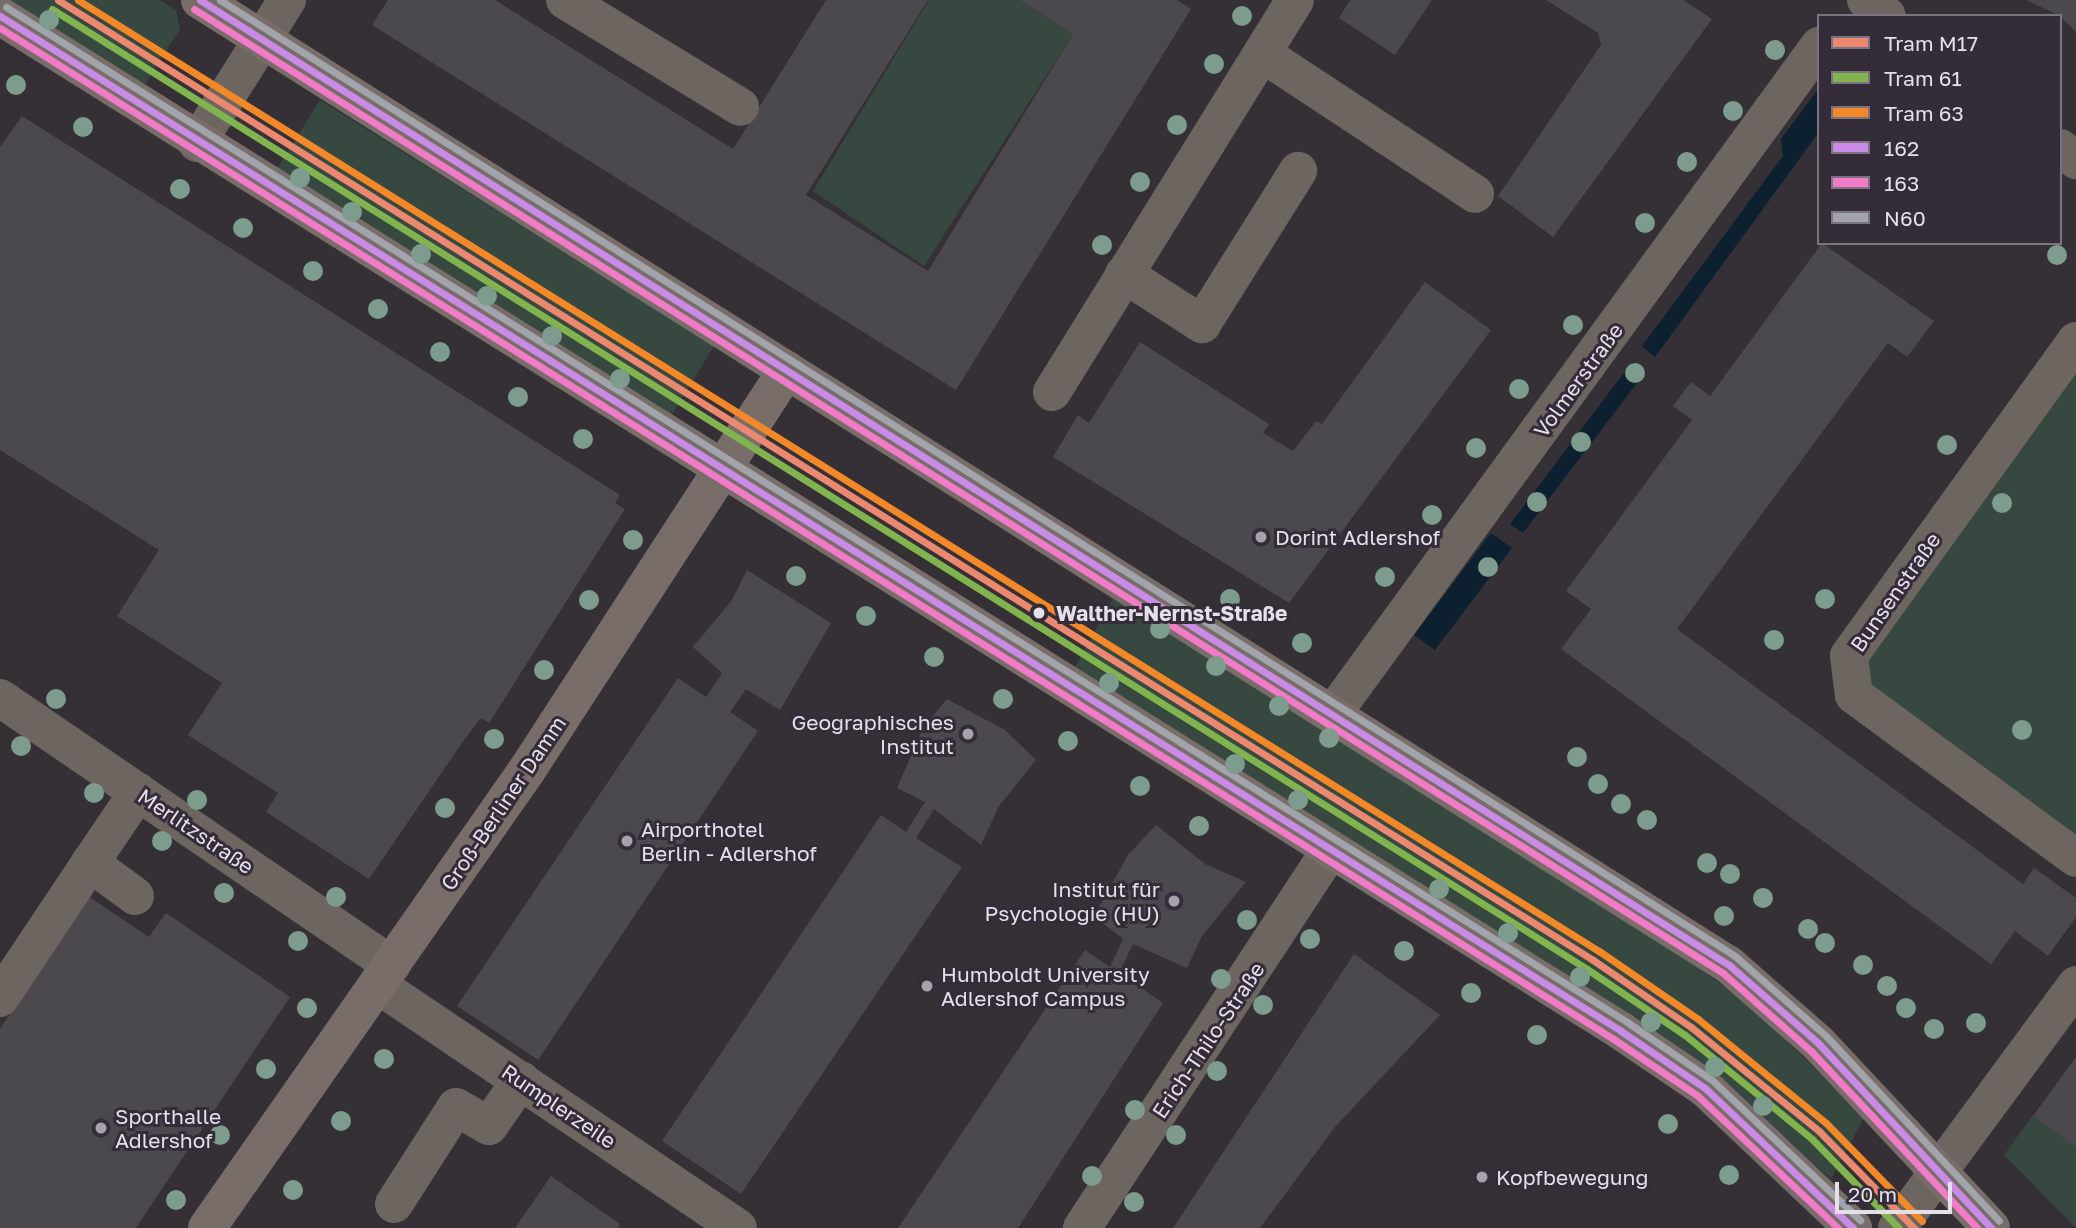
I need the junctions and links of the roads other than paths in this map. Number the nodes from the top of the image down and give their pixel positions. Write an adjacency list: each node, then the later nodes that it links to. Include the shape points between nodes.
1 (200, 0): 8 (main road)
2 (287, 0): 8 (street)
3 (565, 0): 11 (street)
4 (1866, 0): 6 (street)
5 (1288, 3): 10 (street)
6 (1884, 14)
7 (0, 16): 12 (main road)
8 (261, 39): 12 (street); 17 (main road)
9 (1817, 49): 21 (street, Volmerstraße)
10 (1263, 54): 14 (street); 15 (street)
11 (740, 107)
12 (197, 143): 19 (main road)
13 (1298, 171): 15 (street, via 1202,324)
14 (1475, 194)
15 (1124, 274): 18 (street)
16 (2076, 341): 24 (street, Bunsenstraße, via 1849,656 1854,695)
17 (788, 370): 19 (main road, Groß-Berliner Damm); 21 (main road)
18 (1052, 391)
19 (724, 470): 23 (main road); 27 (main road, Groß-Berliner Damm)
20 (0, 698): 22 (street, Merlitzstraße)
21 (1334, 712): 31 (main road, via 1729,965 1818,1043)
22 (138, 792): 25 (street); 27 (street, Merlitzstraße)
23 (1330, 851): 35 (street, Erich-Thilo-Straße); 36 (main road, via 1705,1088)
24 (2076, 859)
25 (90, 863): 26 (street); 29 (street)
26 (135, 896)
27 (385, 975): 30 (street, Rumplerzeile); 33 (main road, Groß-Berliner Damm)
28 (2076, 985): 31 (street)
29 (0, 998)
30 (521, 1080): 32 (street, via 489,1126 456,1107); 34 (street, Rumplerzeile)
31 (1938, 1170): 37 (street); 38 (main road)
32 (394, 1204)
33 (207, 1228)
34 (738, 1228)
35 (1082, 1228)
36 (1853, 1228)
37 (1897, 1228)
38 (1991, 1228)

